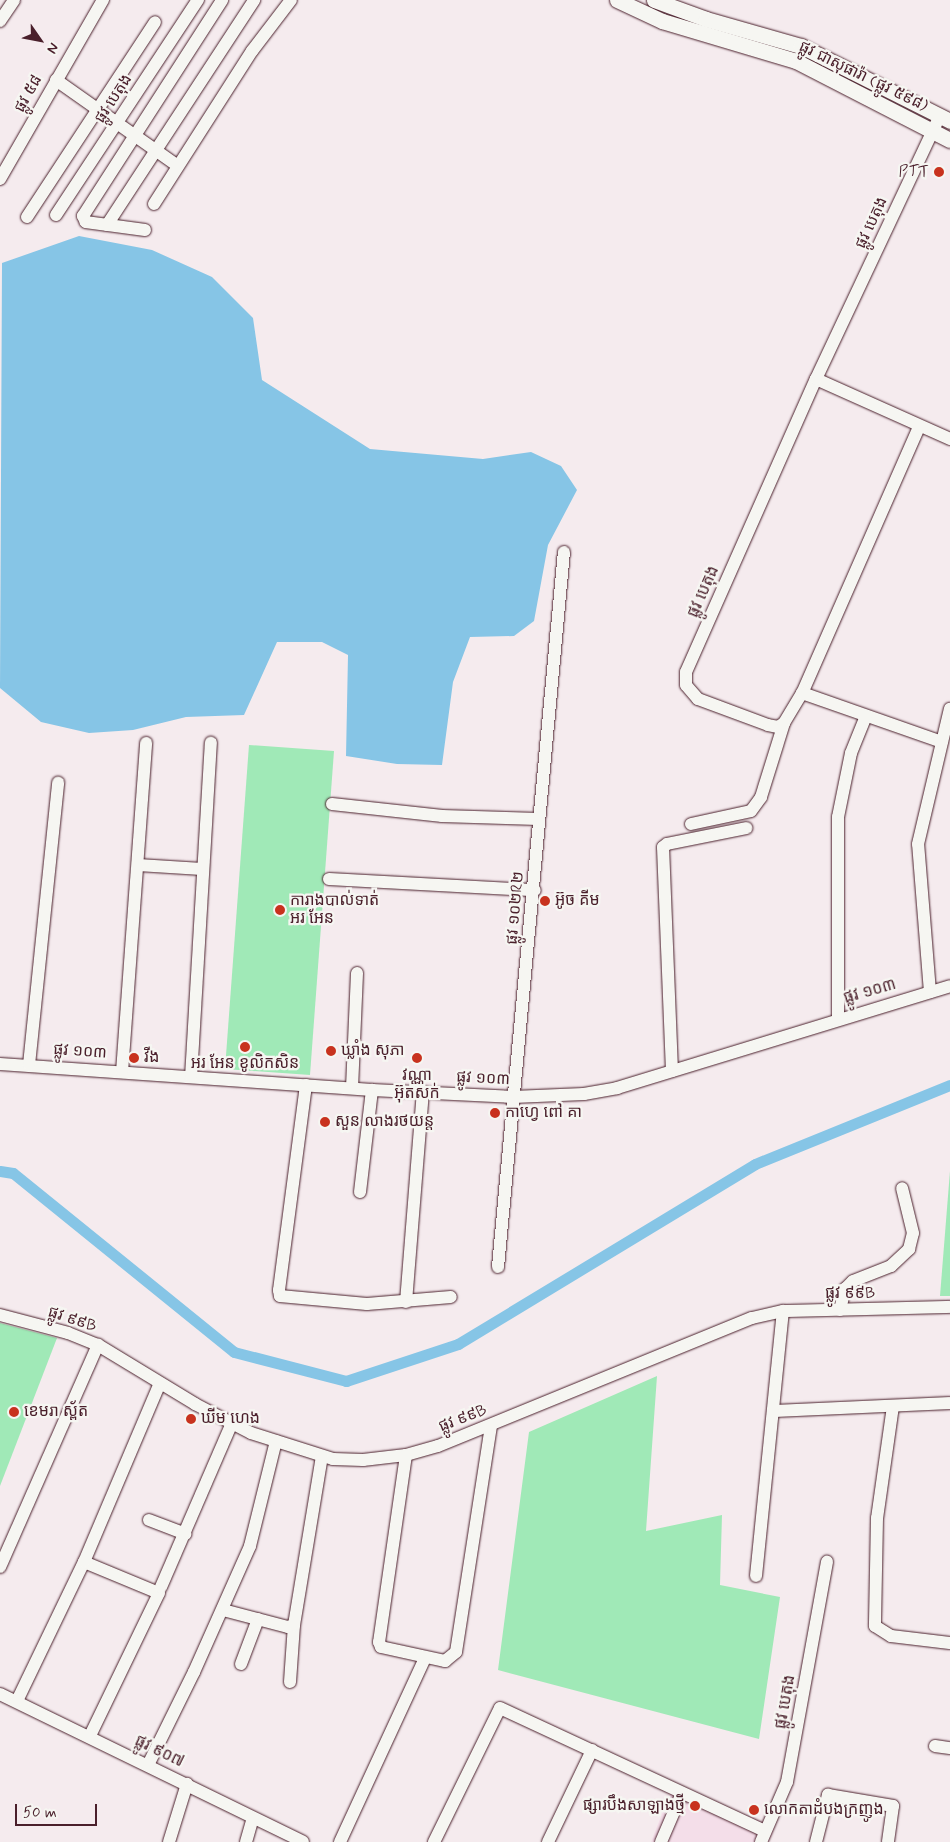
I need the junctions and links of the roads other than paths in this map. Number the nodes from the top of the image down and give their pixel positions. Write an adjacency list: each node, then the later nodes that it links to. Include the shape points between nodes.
1 (14, 0): 9 (street)
2 (103, 0): 11 (street, ផ្លូវ ៥៨)
3 (198, 0): 14 (street, ផ្លូវ បេតុង)
4 (222, 0): 16 (street)
5 (254, 0): 18 (street)
6 (291, 0): 19 (street, via 252,51)
7 (617, 0): 15 (main road, ផ្លូវ ជាសុផារ៉ា (ផ្លូវ ៥៩៨), via 662,21 796,61)
8 (654, 0): 13 (main road, ផ្លូវ ជាសុផារ៉ា (ផ្លូវ ៥៩៨), via 706,19 801,46)
9 (0, 21)
10 (155, 22): 12 (street)
11 (56, 80): 12 (street); 20 (street, ផ្លូវ ៥៨)
12 (99, 110): 14 (street); 23 (street)
13 (945, 119): 15 (street, ផ្លូវ បេតុង)
14 (118, 124): 16 (street); 22 (street, ផ្លូវ បេតុង)
15 (933, 131): 17 (main road, ផ្លូវ ជាសុផារ៉ា (ផ្លូវ ៥៩៨)); 26 (street, ផ្លូវ បេតុង)
16 (133, 134): 18 (street); 24 (street, via 83,216 86,222)
17 (950, 140)
18 (156, 150): 19 (street); 24 (street)
19 (178, 166): 21 (street)
20 (0, 179)
21 (154, 204)
22 (56, 215)
23 (27, 217)
24 (107, 225): 25 (street)
25 (144, 230)
26 (816, 379): 27 (street); 33 (street, ផ្លូវ បេតុង, via 686,672 686,685 698,699 768,725 778,727)
27 (920, 427): 28 (street); 30 (street)
28 (950, 439)
29 (564, 552): 39 (street, ផ្លូវ ១០២R២)
30 (802, 694): 32 (street); 33 (street)
31 (950, 709): 34 (street)
32 (866, 716): 34 (street); 49 (street, via 851,752 838,817)
33 (784, 723): 40 (street, via 761,797 751,811)
34 (942, 742): 48 (street, via 918,844)
35 (146, 743): 42 (street)
36 (211, 743): 43 (street)
37 (58, 782): 51 (street)
38 (332, 804): 39 (street, via 442,816)
39 (538, 819): 45 (street, ផ្លូវ ១០២R២)
40 (691, 824)
41 (746, 828): 52 (street, via 663,847)
42 (138, 865): 43 (street); 53 (street)
43 (202, 869): 54 (street)
44 (329, 879): 45 (street)
45 (535, 890): 59 (street, ផ្លូវ ១០២R២)
46 (358, 973): 56 (street)
47 (950, 986): 48 (street, ផ្លូវ ១០៣)
48 (930, 992): 49 (street, ផ្លូវ ១០៣)
49 (838, 1018): 52 (street, ផ្លូវ ១០៣)
50 (0, 1064): 51 (street, ផ្លូវ ១០៣)
51 (29, 1065): 53 (street, ផ្លូវ ១០៣)
52 (672, 1071): 59 (street, ផ្លូវ ១០៣, via 584,1094)
53 (122, 1072): 54 (street, ផ្លូវ ១០៣)
54 (191, 1077): 55 (street, ផ្លូវ ១០៣)
55 (306, 1085): 56 (street, ផ្លូវ ១០៣); 64 (street, via 278,1290 280,1296 367,1304)
56 (352, 1088): 57 (street, ផ្លូវ ១០៣)
57 (372, 1090): 58 (street, ផ្លូវ ១០៣); 61 (street)
58 (423, 1092): 59 (street, ផ្លូវ ១០៣); 64 (street)
59 (514, 1097): 62 (street, ផ្លូវ ១០២R២)
60 (902, 1188): 66 (street, via 913,1233 909,1249 891,1266 853,1281 841,1298)
61 (360, 1192)
62 (498, 1267)
63 (451, 1297): 64 (street)
64 (406, 1302)
65 (950, 1307): 66 (street, ផ្លូវ ៩៩B)
66 (840, 1310): 67 (street, ផ្លូវ ៩៩B)
67 (783, 1311): 73 (street); 75 (street, ផ្លូវ ៩៩B, via 752,1318)
68 (0, 1315): 69 (street, ផ្លូវ ៩៩B, via 68,1333)
69 (98, 1345): 70 (street, ផ្លូវ ៩៩B); 83 (street)
70 (160, 1383): 74 (street, ផ្លូវ ៩៩B); 81 (street)
71 (950, 1403): 72 (street)
72 (893, 1406): 73 (street); 89 (street, via 877,1518 875,1626 891,1636)
73 (775, 1411): 84 (street)
74 (232, 1424): 76 (street, ផ្លូវ ៩៩B); 80 (street)
75 (490, 1426): 77 (street, ផ្លូវ ៩៩B); 90 (street, via 456,1652 445,1660)
76 (276, 1441): 78 (street, ផ្លូវ ៩៩B); 86 (street, via 250,1546)
77 (406, 1455): 78 (street, ផ្លូវ ៩៩B, via 363,1460); 90 (street, via 379,1642 381,1647)
78 (322, 1456): 88 (street)
79 (149, 1520): 80 (street)
80 (185, 1534): 85 (street)
81 (84, 1562): 94 (street); 95 (street, via 159,1593)
82 (827, 1562): 103 (street, ផ្លូវ បេតុង, via 787,1782)
83 (0, 1567)
84 (756, 1576)
85 (161, 1587)
86 (223, 1610): 87 (street); 99 (street)
87 (258, 1619): 88 (street, via 288,1627); 91 (street)
88 (294, 1625): 92 (street)
89 (950, 1643)
90 (425, 1658): 107 (street)
91 (241, 1664)
92 (290, 1682)
93 (0, 1694): 94 (street, ផ្លូវ ៩០៧)
94 (17, 1701): 95 (street, ផ្លូវ ៩០៧)
95 (90, 1736): 99 (street, ផ្លូវ ៩០៧)
96 (935, 1746): 97 (street)
97 (950, 1748)
98 (592, 1750): 101 (street); 108 (street, via 500,1708); 109 (street)
99 (148, 1765): 100 (street, ផ្លូវ ៩០៧)
100 (187, 1784): 102 (street, ផ្លូវ ៩០៧); 105 (street)
101 (682, 1793): 103 (street); 110 (street)
102 (253, 1818): 104 (street, ផ្លូវ ៩០៧); 106 (street)
103 (763, 1837)
104 (297, 1841)
105 (169, 1842)
106 (246, 1842)
107 (340, 1842)
108 (434, 1842)
109 (548, 1842)
110 (661, 1842)
111 (816, 1842): 112 (street, via 828,1795 893,1806)
112 (888, 1842)

